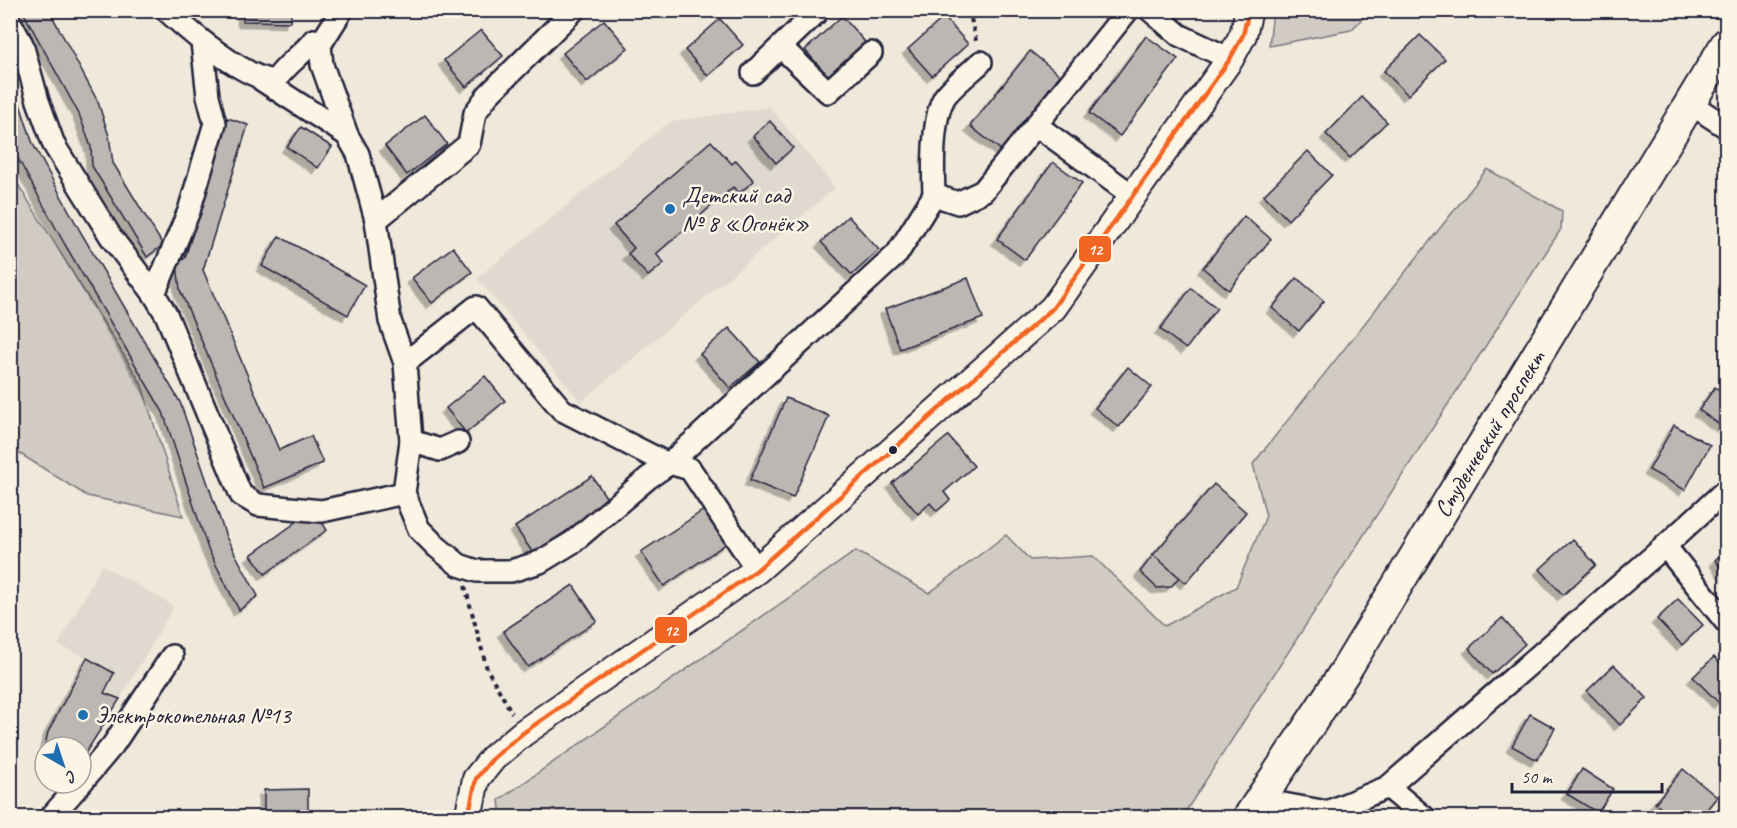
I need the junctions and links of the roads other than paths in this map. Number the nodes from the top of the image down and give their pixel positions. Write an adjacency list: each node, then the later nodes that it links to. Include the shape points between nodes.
1 (166, 10): 9 (street)
2 (342, 10): 11 (street)
3 (574, 10): 24 (street, via 488,95 475,113 469,144)
4 (819, 10): 12 (street)
5 (1128, 10): 19 (street)
6 (1150, 10): 14 (street, via 1179,35)
7 (1249, 10): 14 (main road, via 1243,35)
8 (10, 22): 25 (street, via 22,44 54,145 111,237)
9 (202, 42): 17 (street); 25 (street, via 215,123 189,211)
10 (1726, 44): 18 (highway, Студенческий проспект)
11 (320, 45): 17 (street, via 314,40 285,65 274,81); 21 (street, via 322,65)
12 (781, 47): 13 (street, via 828,92); 16 (street)
13 (871, 53)
14 (1230, 58): 23 (main road)
15 (981, 62): 22 (street, via 944,98 933,158)
16 (753, 72)
17 (262, 80): 21 (street)
18 (1691, 104): 20 (street); 39 (highway, Студенческий проспект, via 1344,673)
19 (1036, 125): 22 (street, via 983,191 958,203); 23 (street)
20 (1726, 127)
21 (347, 135): 24 (street, via 358,154)
22 (934, 195): 29 (street, via 897,254)
23 (1133, 196): 33 (main road, via 1053,308)
24 (376, 220): 26 (street, via 390,321)
25 (154, 294): 31 (street, via 166,314 241,495 258,505 322,511)
26 (405, 363): 27 (street); 29 (street, via 476,307 562,410)
27 (411, 441): 28 (street, via 440,450); 31 (street)
28 (458, 442)
29 (670, 463): 31 (street, via 573,542 540,562 511,571 477,571 459,565 419,529); 33 (street, via 690,469)
30 (1726, 490): 32 (street)
31 (404, 493)
32 (1665, 546): 34 (street); 37 (street)
33 (757, 570): 41 (main road, via 493,758 476,779)
34 (1726, 622)
35 (172, 657): 36 (street)
36 (93, 769)
37 (1388, 787): 39 (street, via 1327,812); 42 (street)
38 (70, 795): 40 (street)
39 (1254, 809)
40 (50, 818)
41 (468, 818)
42 (1425, 818)

